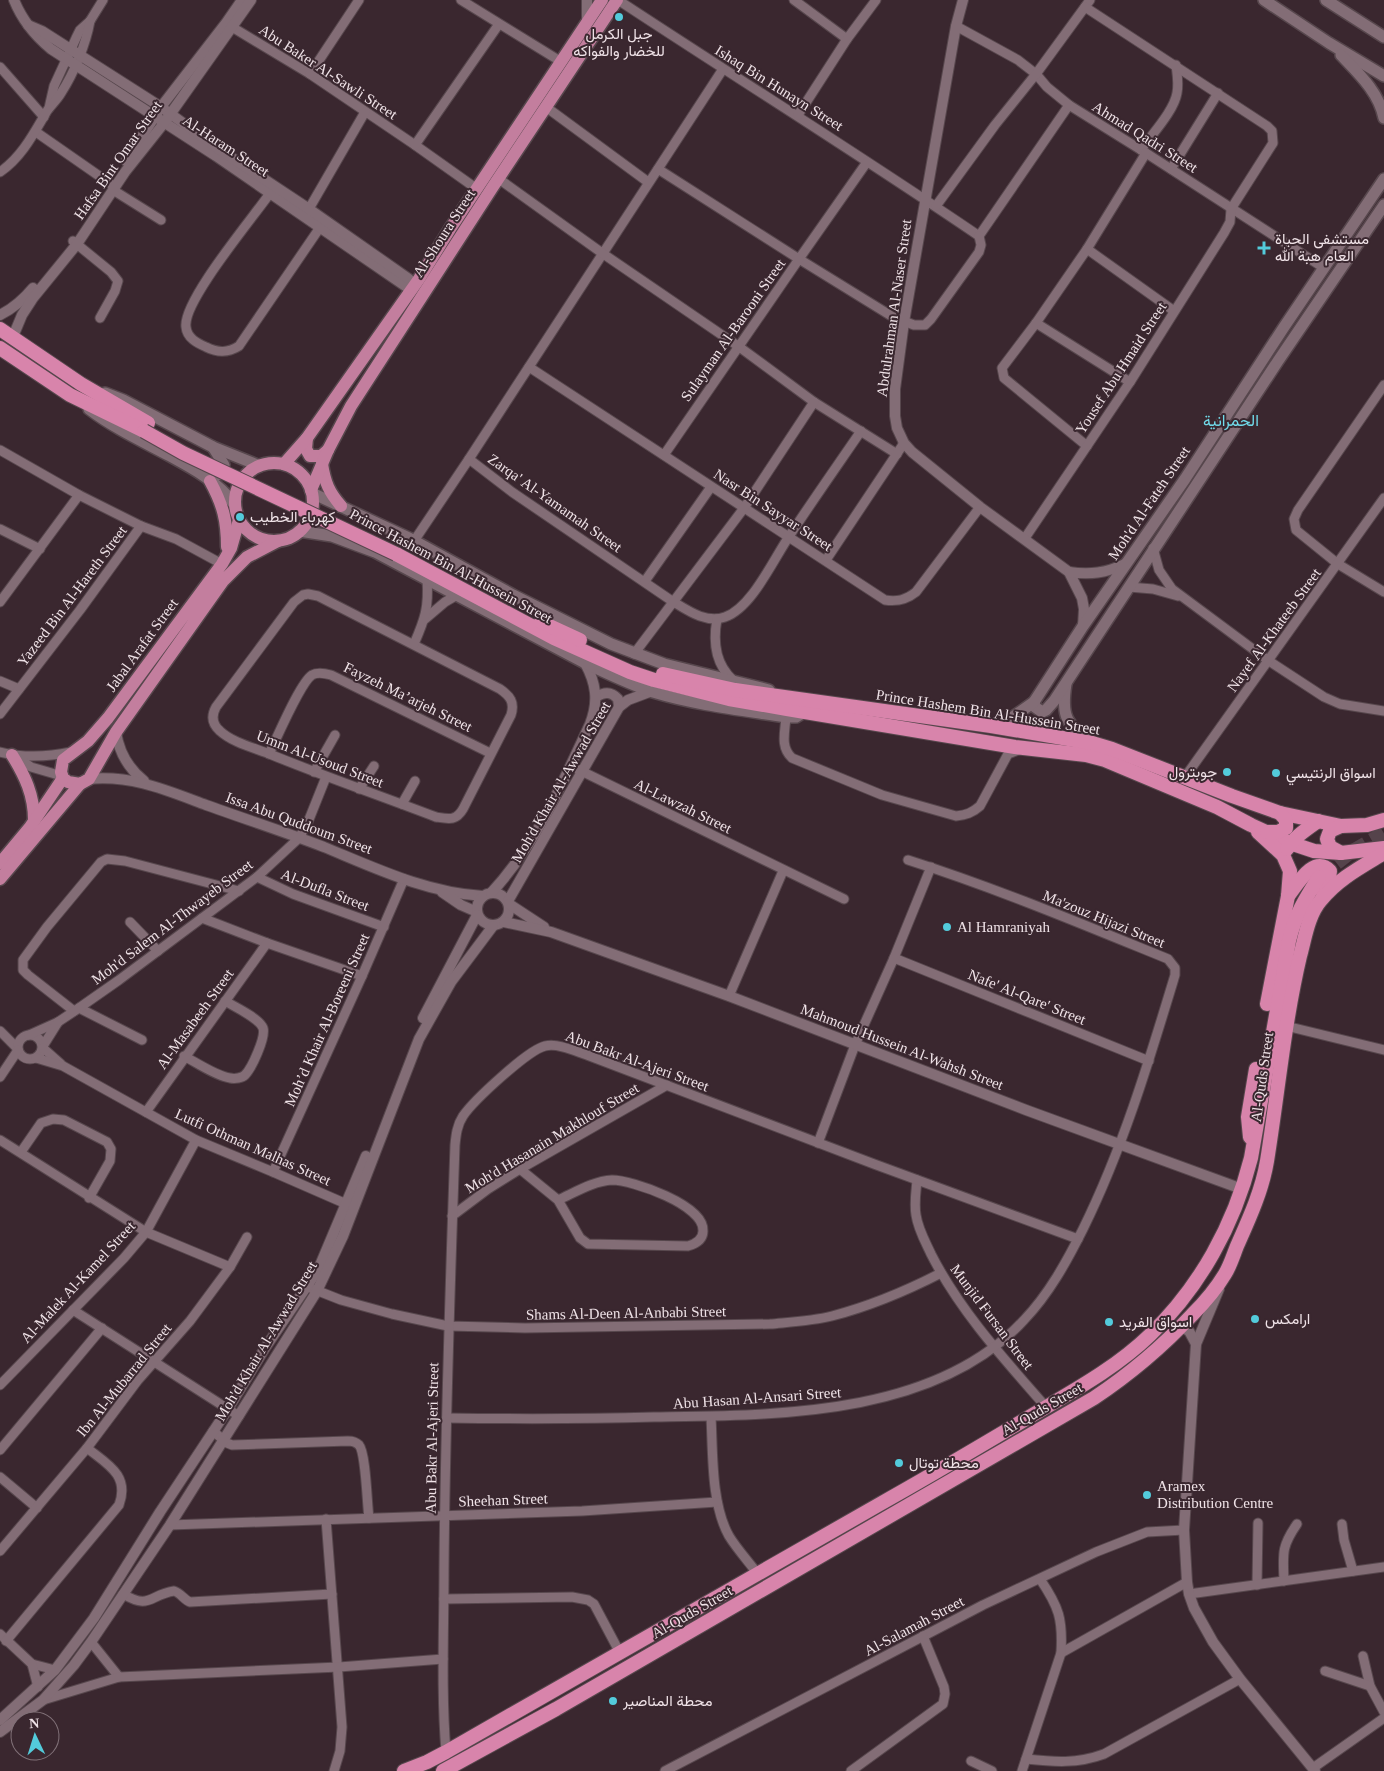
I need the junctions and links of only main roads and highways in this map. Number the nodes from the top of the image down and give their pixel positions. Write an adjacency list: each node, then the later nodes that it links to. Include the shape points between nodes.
1 (602, 0): 16 (main road, Al-Shoura Street, via 413,287)
2 (617, 0): 18 (main road, Al-Shoura Street, via 351,406)
3 (1264, 0): 6 (main road)
4 (1326, 0): 5 (main road)
5 (1384, 37)
6 (1329, 43): 7 (main road); 8 (main road, via 1364,79)
7 (1384, 76)
8 (1384, 118)
9 (1384, 179): 36 (main road, Moh'd Al-Fateh Street)
10 (1384, 205): 34 (main road, Moh'd Al-Fateh Street)
11 (0, 329): 13 (highway, Prince Hashem Bin Al-Hussein Street)
12 (0, 348): 14 (highway, Prince Hashem Bin Al-Hussein Street)
13 (81, 384): 15 (highway, Prince Hashem Bin Al-Hussein Street); 17 (main road, Prince Hashem Bin Al-Hussein Street, via 122,400)
14 (70, 395): 15 (highway, Prince Hashem Bin Al-Hussein Street); 22 (main road, Prince Hashem Bin Al-Hussein Street, via 105,421)
15 (146, 427): 31 (highway, Prince Hashem Bin Al-Hussein Street, bridge, via 183,453)
16 (307, 438): 18 (main road, via 306,449 310,456 321,456); 20 (main road, Al-Shoura Street)
17 (213, 447): 21 (main road, Prince Hashem Bin Al-Hussein Street); 22 (main road, via 223,461 224,469 221,473)
18 (328, 450): 19 (main road, Al-Shoura Street)
19 (322, 463): 23 (main road, Al-Shoura Street); 25 (main road, via 325,481)
20 (284, 464): 21 (main road); 23 (main road, via 301,474)
21 (260, 466): 24 (main road, via 246,474 237,488)
22 (205, 477): 24 (main road, Prince Hashem Bin Al-Hussein Street, via 226,493); 32 (main road, via 224,510)
23 (311, 492): 25 (main road, Prince Hashem Bin Al-Hussein Street); 28 (main road, via 311,514)
24 (234, 504): 27 (main road)
25 (341, 506): 26 (main road, Prince Hashem Bin Al-Hussein Street)
26 (355, 513): 29 (main road, via 331,514 326,523); 35 (main road, Prince Hashem Bin Al-Hussein Street, via 634,654 770,690)
27 (239, 520): 30 (main road, via 255,536); 32 (main road, Jabal Arafat Street)
28 (299, 531): 29 (main road, Prince Hashem Bin Al-Hussein Street); 30 (main road)
29 (332, 536): 37 (main road, Prince Hashem Bin Al-Hussein Street, via 375,552 585,663 652,692 786,717 796,717)
30 (278, 541): 33 (main road, Jabal Arafat Street)
31 (398, 549): 35 (highway, Prince Hashem Bin Al-Hussein Street, via 525,614 639,666 735,690); 37 (highway, Prince Hashem Bin Al-Hussein Street, via 554,638 630,672 688,690)
32 (227, 555): 33 (main road, via 241,550); 41 (main road, Jabal Arafat Street, via 102,727 63,760)
33 (246, 557): 42 (main road, Jabal Arafat Street, via 223,580)
34 (1066, 682): 36 (main road, Moh'd Al-Fateh Street, via 1046,710 1037,710); 39 (main road, via 1064,695 1068,720 1073,729)
35 (784, 697): 38 (highway, Prince Hashem Bin Al-Hussein Street)
36 (1034, 702): 38 (main road, Moh'd Al-Fateh Street, via 1010,719)
37 (804, 712): 47 (highway, Prince Hashem Bin Al-Hussein Street, via 1086,755 1217,807)
38 (991, 726): 39 (highway, Prince Hashem Bin Al-Hussein Street)
39 (1092, 743): 43 (highway, Prince Hashem Bin Al-Hussein Street)
40 (9, 755): 44 (main road, via 29,788)
41 (63, 777): 42 (main road, via 72,784); 44 (main road, Jabal Arafat Street)
42 (84, 781): 56 (main road, Jabal Arafat Street)
43 (1280, 813): 46 (highway, Prince Hashem Bin Al-Hussein Street); 49 (highway, via 1286,820 1286,828)
44 (34, 820): 54 (main road, Jabal Arafat Street)
45 (1384, 820): 48 (highway, Prince Hashem Bin Al-Hussein Street, via 1367,825)
46 (1318, 821): 48 (highway, Prince Hashem Bin Al-Hussein Street); 51 (highway)
47 (1251, 825): 49 (highway, Prince Hashem Bin Al-Hussein Street); 51 (highway)
48 (1341, 826): 52 (highway, via 1330,831 1327,839 1330,847)
49 (1267, 832): 51 (highway, Prince Hashem Bin Al-Hussein Street)
50 (1384, 848): 52 (highway, Prince Hashem Bin Al-Hussein Street)
51 (1286, 849): 52 (highway, Prince Hashem Bin Al-Hussein Street); 57 (highway, via 1290,871)
52 (1341, 853)
53 (1384, 853): 58 (highway, Al-Quds Street, via 1354,870)
54 (0, 863)
55 (1319, 876): 59 (highway, Al-Quds Street, via 1302,903 1290,934)
56 (0, 878)
57 (1288, 896): 58 (highway, via 1312,868 1323,866 1330,875); 59 (highway, via 1248,1117)
58 (1320, 901): 61 (highway, Al-Quds Street, via 1311,918 1294,979 1259,1192 1225,1274 1181,1327 1138,1367 1094,1398)
59 (1253, 1147): 60 (highway, Al-Quds Street, via 1228,1226 1203,1272 1149,1336 1108,1368 934,1474 446,1752)
60 (404, 1771)
61 (443, 1771)

